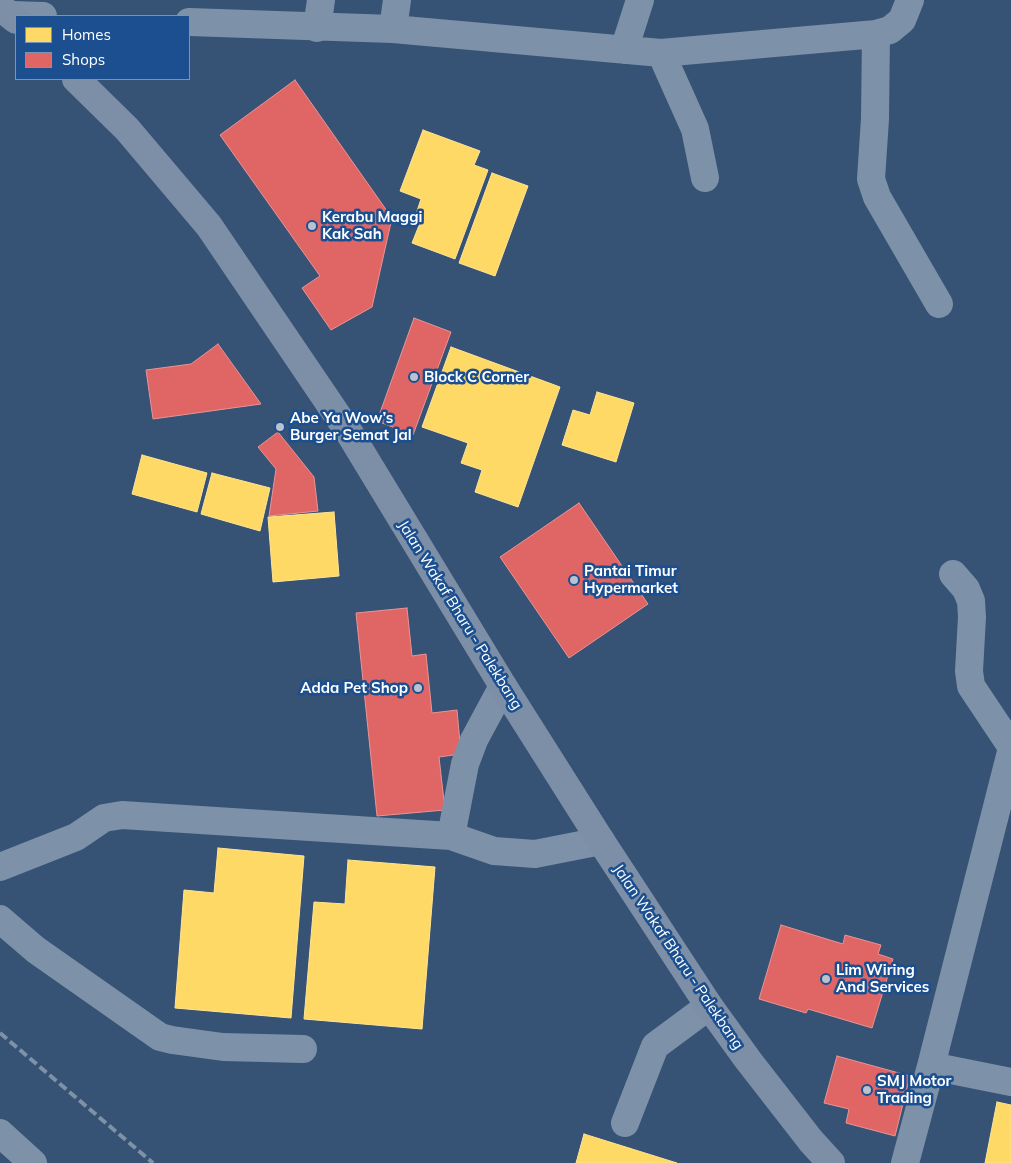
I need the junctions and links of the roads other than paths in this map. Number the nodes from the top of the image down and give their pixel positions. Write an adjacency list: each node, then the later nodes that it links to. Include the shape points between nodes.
1 (321, 0): 8 (street)
2 (397, 0): 9 (street)
3 (640, 0): 11 (street)
4 (910, 0): 10 (street, via 902,20 890,30)
5 (9, 14): 6 (street)
6 (26, 15)
7 (190, 22): 8 (street)
8 (317, 28): 9 (street)
9 (393, 29): 11 (street)
10 (876, 34): 12 (street); 15 (street, via 872,180 878,197)
11 (624, 50): 12 (street)
12 (662, 53): 14 (street, via 695,129)
13 (77, 80): 17 (main road, Jalan Wakaf Bharu - Palekbang, via 127,129 215,234 350,434)
14 (705, 178)
15 (939, 304)
16 (954, 574): 18 (street, via 971,602 971,686)
17 (504, 686): 20 (street, via 474,740 465,764); 21 (main road, Jalan Wakaf Bharu - Palekbang)
18 (1011, 746)
19 (1011, 752): 26 (street)
20 (451, 836): 21 (street, via 494,851 535,854); 22 (street, via 113,816 104,818 76,837)
21 (601, 841): 24 (main road, Jalan Wakaf Bharu - Palekbang)
22 (0, 867)
23 (0, 919): 25 (street, via 36,950 160,1037 223,1047)
24 (709, 1006): 28 (street, via 655,1046); 31 (main road, Jalan Wakaf Bharu - Palekbang, via 748,1060)
25 (302, 1049)
26 (931, 1066): 27 (street); 32 (street)
27 (1011, 1082)
28 (625, 1123)
29 (0, 1134): 30 (street)
30 (33, 1163)
31 (832, 1163)
32 (905, 1163)

